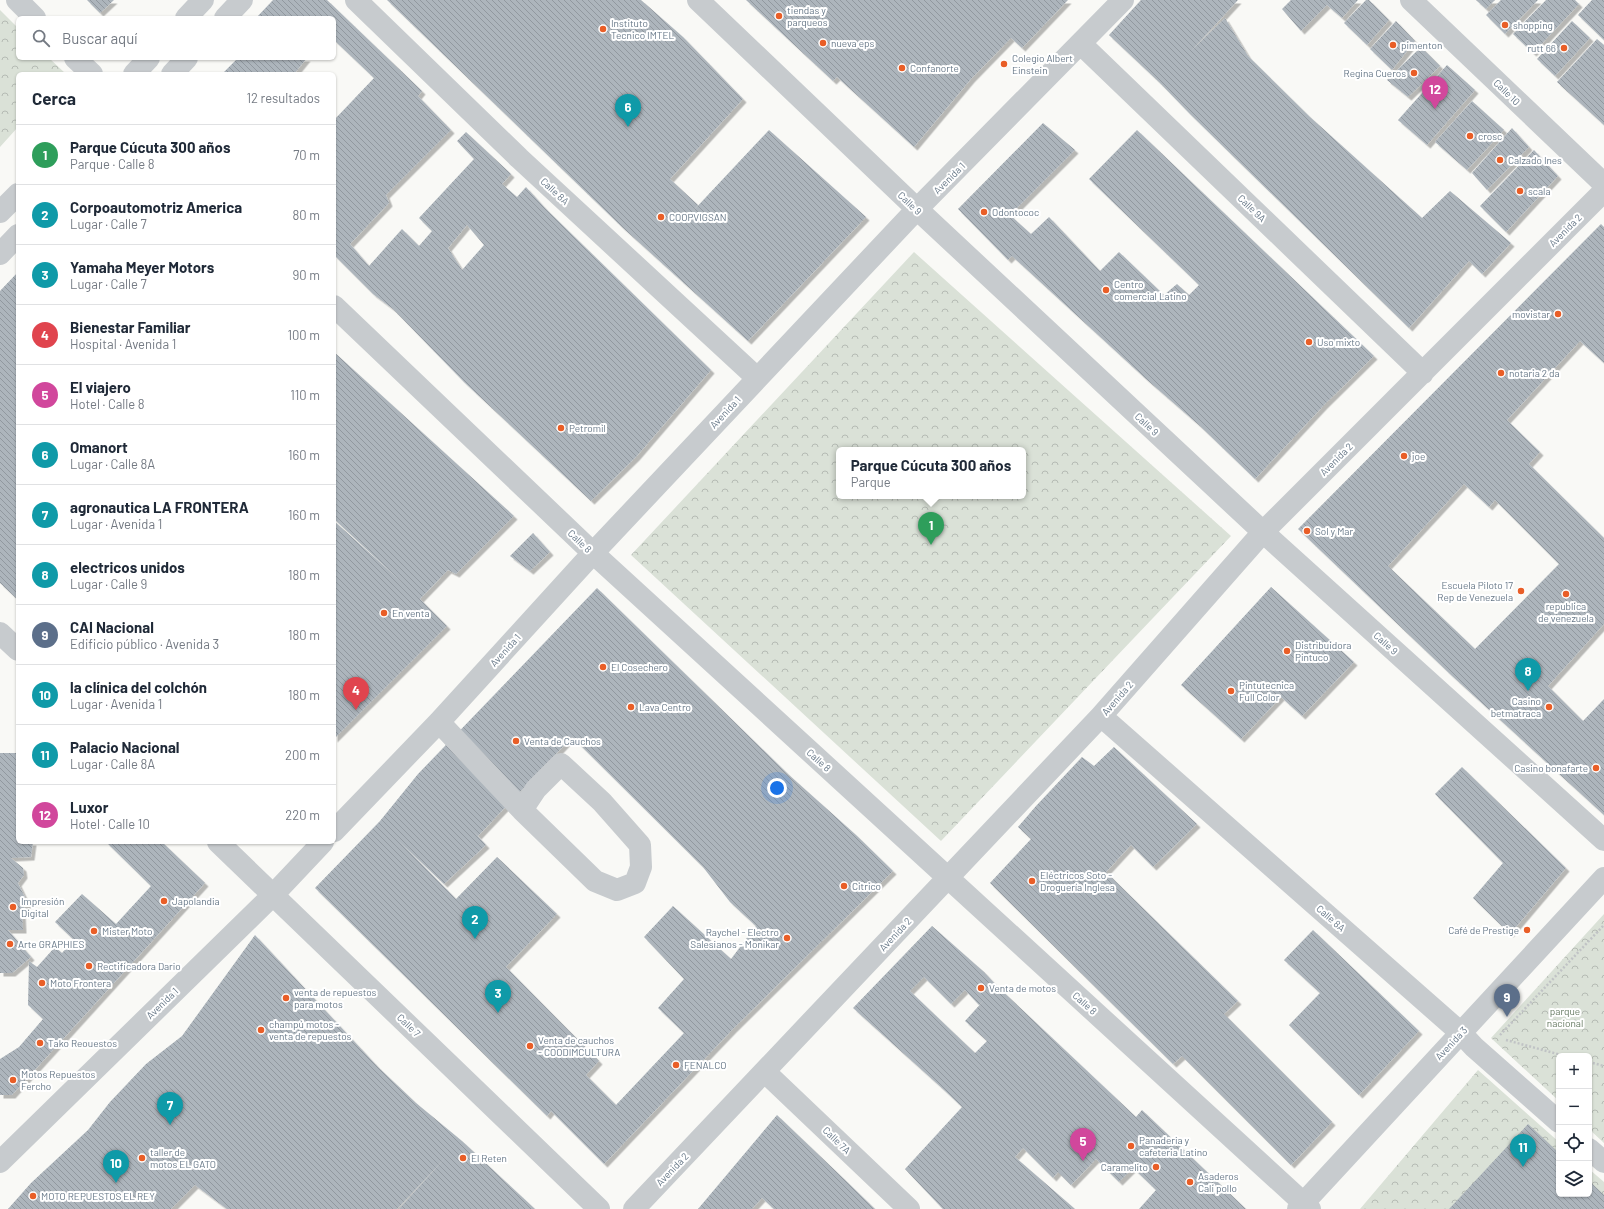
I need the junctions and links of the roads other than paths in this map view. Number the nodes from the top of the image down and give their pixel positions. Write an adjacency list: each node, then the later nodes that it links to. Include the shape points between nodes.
1 (17, 0): 8 (street)
2 (203, 0): 9 (street)
3 (242, 0): 10 (street)
4 (356, 0): 27 (street, Calle 8A, via 519,158)
5 (698, 0): 21 (street, Calle 9)
6 (1123, 0): 11 (street, Avenida 1)
7 (1411, 0): 18 (street, Calle 10)
8 (33, 16)
9 (188, 16)
10 (227, 16)
11 (1081, 44): 21 (street, Avenida 1); 26 (street, Calle 9A)
12 (78, 60): 15 (street)
13 (147, 60): 16 (street)
14 (185, 60): 17 (street)
15 (90, 72)
16 (136, 72)
17 (174, 72)
18 (1604, 184)
19 (1604, 191): 26 (street, Avenida 2)
20 (16, 196): 22 (street)
21 (917, 209): 27 (street, Avenida 1); 28 (street, Calle 9)
22 (0, 212)
23 (16, 237): 24 (street)
24 (0, 254)
25 (336, 308): 29 (street, Calle 8)
26 (1423, 373): 28 (street, Avenida 2)
27 (757, 378): 29 (street, Avenida 1)
28 (1263, 532): 32 (street, Avenida 2); 36 (street, Calle 9)
29 (593, 553): 33 (street, Avenida 1); 39 (street, Calle 8)
30 (0, 632): 31 (street)
31 (16, 648)
32 (1101, 716): 39 (street, Avenida 2); 42 (street, Calle 8A)
33 (439, 722): 34 (street); 35 (street, Avenida 1)
34 (522, 810): 34 (street, via 595,881 617,890 635,883 641,866 640,845 602,802 561,764 536,790)
35 (336, 829)
36 (1604, 840)
37 (220, 844): 41 (street, Calle 7)
38 (321, 844): 41 (street, Avenida 1)
39 (948, 878): 43 (street, Avenida 2); 48 (street, Calle 8)
40 (1604, 878): 42 (street, Avenida 3)
41 (273, 894): 46 (street, Avenida 1); 49 (street, Calle 7)
42 (1461, 1033): 44 (street, Calle 8A); 48 (street, Avenida 3)
43 (765, 1072): 50 (street, Avenida 2); 51 (street, Calle 7A)
44 (1556, 1119)
45 (1592, 1152): 47 (street)
46 (0, 1162)
47 (1604, 1162)
48 (1304, 1207)
49 (599, 1209)
50 (634, 1209)
51 (909, 1209)

